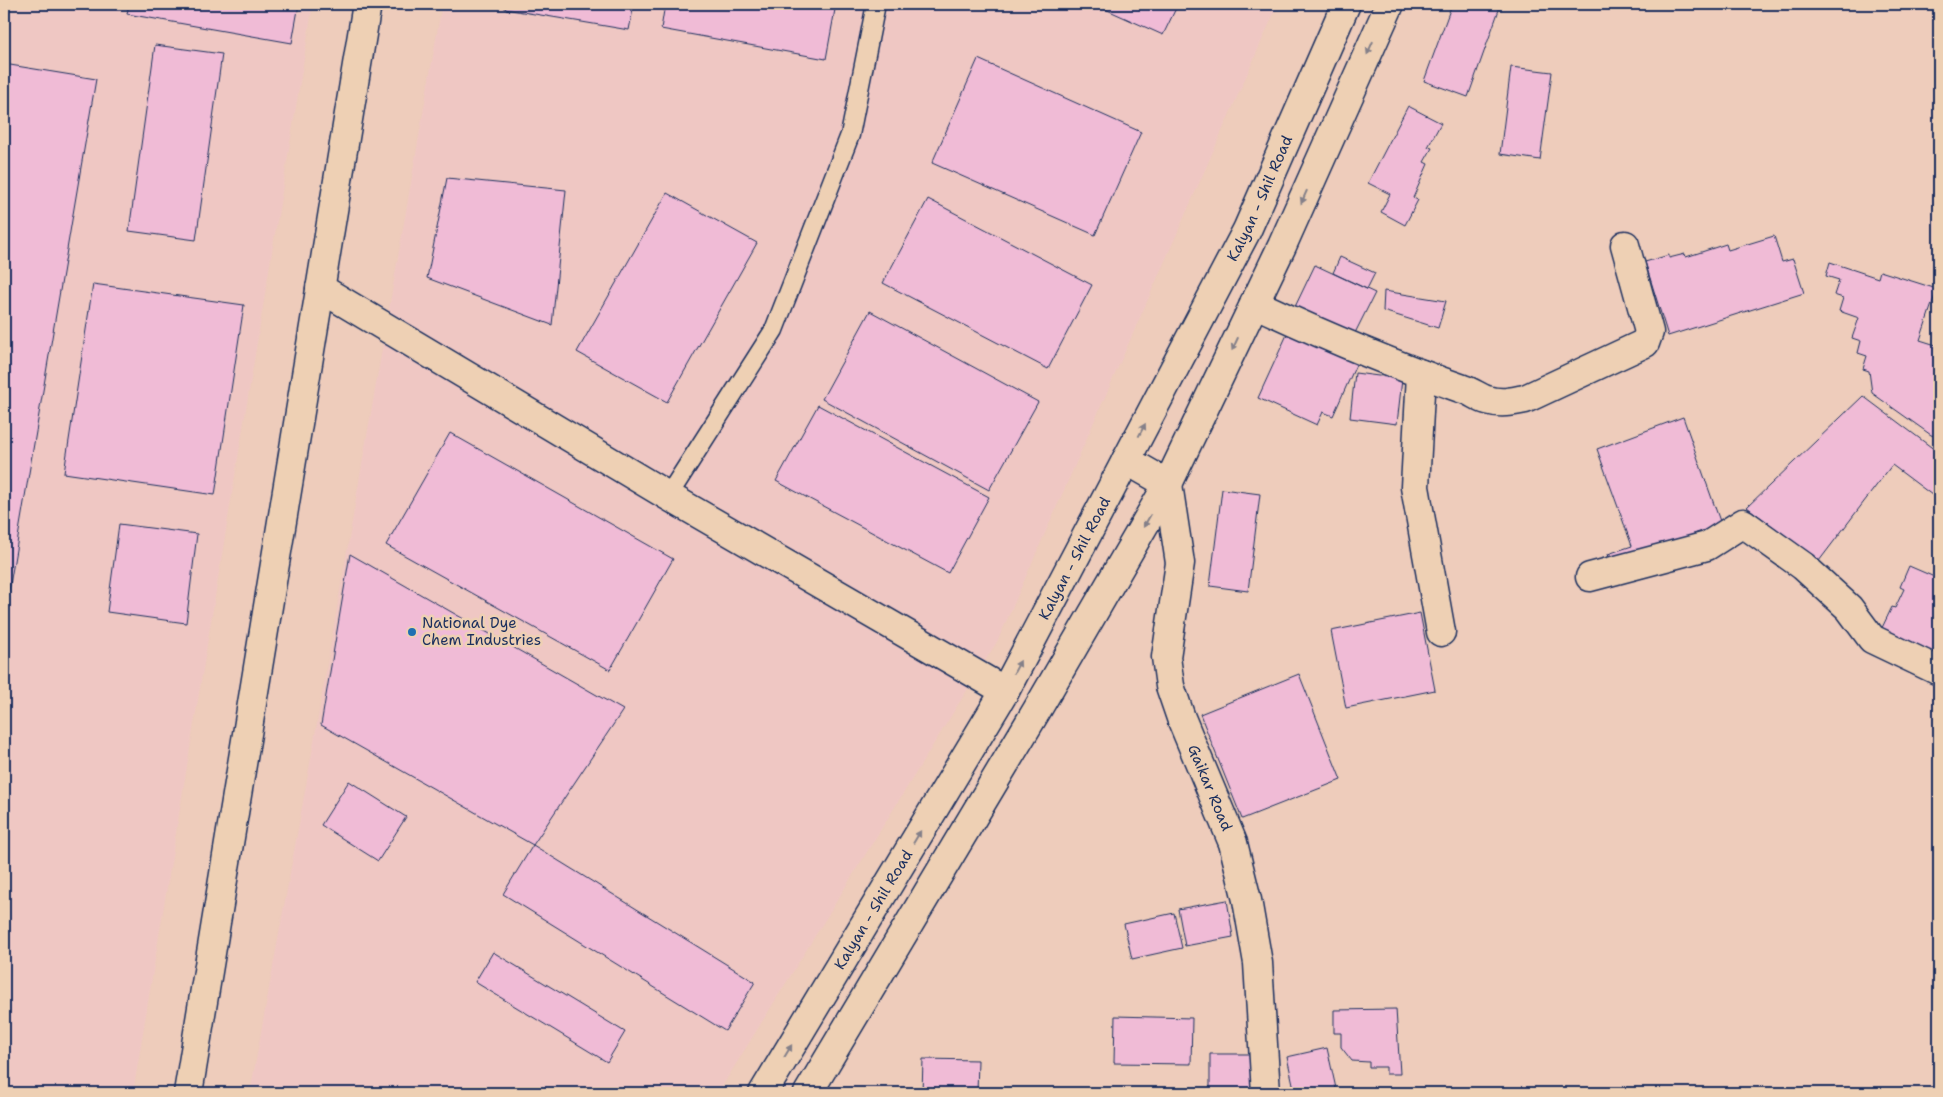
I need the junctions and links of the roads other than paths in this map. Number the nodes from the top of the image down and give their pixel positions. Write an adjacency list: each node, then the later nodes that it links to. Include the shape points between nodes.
1 (367, 4): 6 (street)
2 (876, 4): 11 (lane, via 850,135 774,330)
3 (1346, 4): 9 (street, Kalyan - Shil Road, one-way to 3, via 1247,230)
4 (1390, 4): 7 (street, one-way to 7)
5 (1625, 245): 8 (street, via 1649,332 1645,342 1524,399 1506,403 1486,400 1468,390)
6 (320, 288): 11 (street); 16 (street)
7 (1254, 303): 8 (street); 10 (street, one-way to 10)
8 (1421, 374): 13 (street, via 1415,487)
9 (1126, 460): 10 (street); 15 (street, Kalyan - Shil Road, one-way to 9)
10 (1168, 484): 18 (street, one-way to 18, via 1038,710); 19 (street, Gaikar Road, via 1180,562 1166,657 1170,686 1233,842 1247,900 1258,963)
11 (668, 496): 15 (street)
12 (1590, 577): 14 (street, via 1707,546 1743,523 1803,566 1849,608 1872,639)
13 (1441, 632)
14 (1939, 671)
15 (1005, 691): 17 (street, Kalyan - Shil Road, one-way to 15)
16 (188, 1093)
17 (763, 1093)
18 (808, 1093)
19 (1266, 1093)

